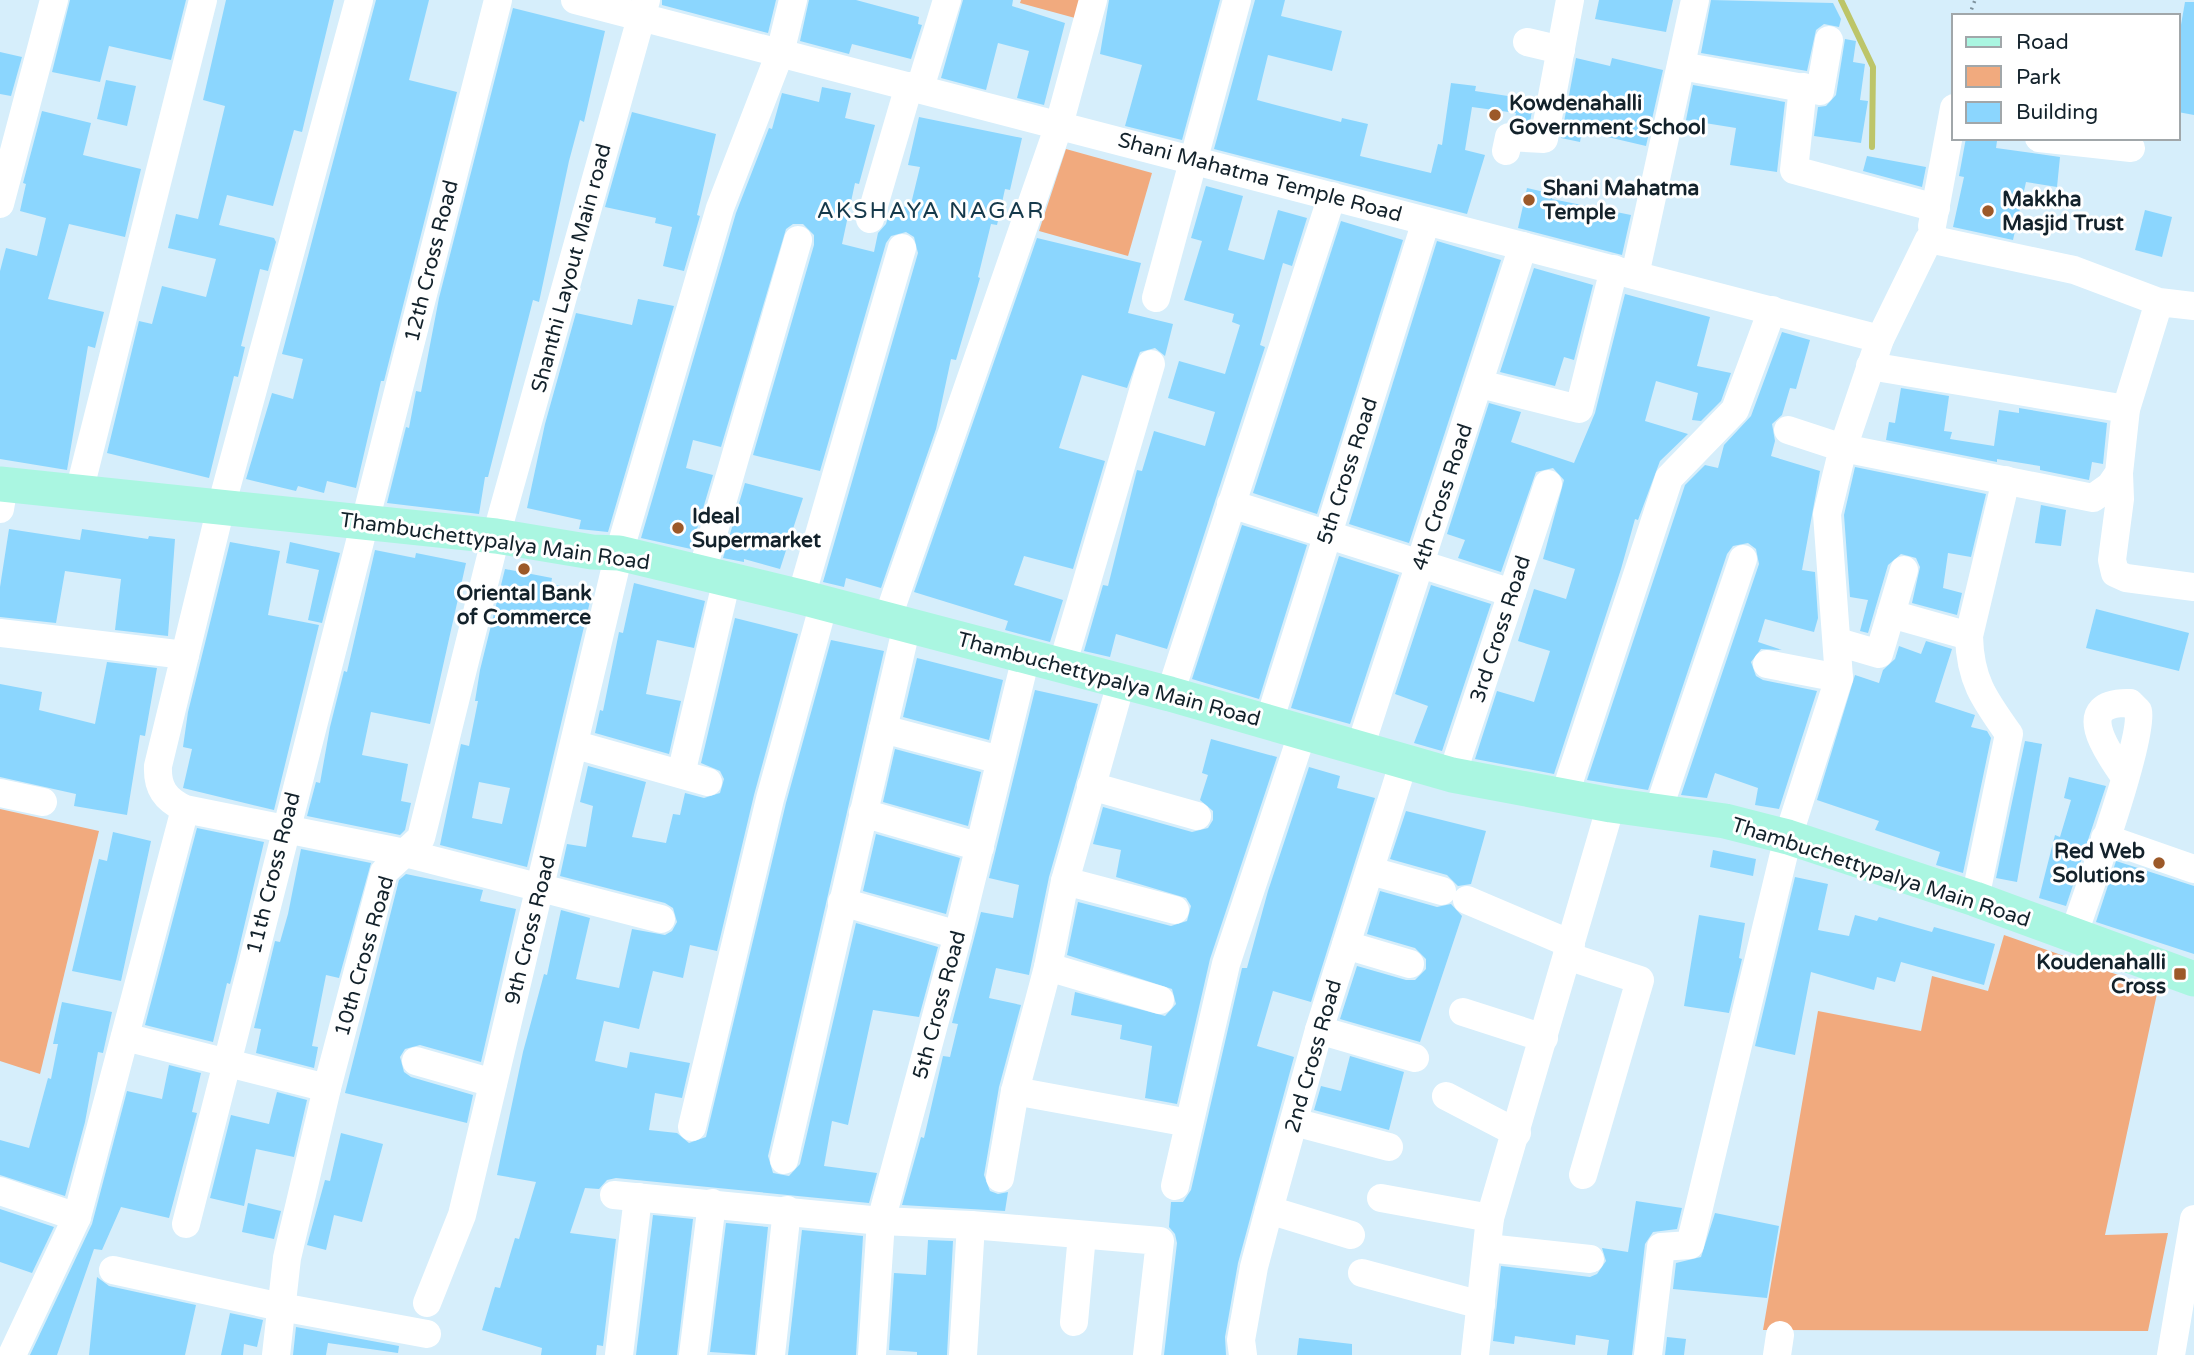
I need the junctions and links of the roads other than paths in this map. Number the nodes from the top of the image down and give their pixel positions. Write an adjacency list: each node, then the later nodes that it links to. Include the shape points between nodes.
1 (54, 0): 27 (street)
2 (203, 0): 51 (street)
3 (359, 0): 53 (street)
4 (498, 0): 54 (street, 12th Cross Road)
5 (575, 0): 12 (street, Shani Mahatma Temple Road)
6 (793, 0): 16 (street, 9th Cross Road)
7 (947, 0): 18 (street)
8 (1093, 0): 20 (street)
9 (1237, 0): 25 (street)
10 (1570, 0): 15 (street)
11 (1695, 0): 17 (street)
12 (643, 8): 16 (street, Shani Mahatma Temple Road); 56 (street, Shanthi Layout Main road)
13 (1829, 40): 19 (street, via 1820,90)
14 (1527, 42): 15 (street)
15 (1561, 50): 24 (street, via 1544,139 1509,136)
16 (780, 53): 18 (street, Shani Mahatma Temple Road); 57 (street, 9th Cross Road, via 720,208)
17 (1681, 66): 19 (street); 35 (street)
18 (914, 87): 20 (street, Shani Mahatma Temple Road); 29 (street)
19 (1803, 88): 28 (street, via 1794,170)
20 (1059, 125): 25 (street, Shani Mahatma Temple Road); 66 (street)
21 (1952, 127): 28 (street)
22 (2057, 140): 23 (street)
23 (2131, 148)
24 (1506, 151)
25 (1194, 160): 26 (street, Shani Mahatma Temple Road); 36 (street)
26 (1332, 196): 30 (street, Shani Mahatma Temple Road); 52 (street)
27 (0, 204)
28 (1937, 208): 31 (street)
29 (870, 219)
30 (1426, 220): 33 (street, Shani Mahatma Temple Road); 55 (street, 5th Cross Road)
31 (1929, 239): 37 (street, via 2074,270); 40 (street)
32 (798, 240): 61 (street)
33 (1523, 246): 35 (street, Shani Mahatma Temple Road); 43 (street, 4th Cross Road)
34 (902, 248): 64 (street)
35 (1624, 272): 39 (street, Shani Mahatma Temple Road); 43 (street, via 1579,409)
36 (1156, 298)
37 (2160, 302): 38 (street); 44 (street)
38 (2194, 306)
39 (1772, 310): 40 (street, Shani Mahatma Temple Road); 90 (street, via 1735,410 1669,478)
40 (1880, 339): 42 (street)
41 (1151, 364): 73 (street)
42 (1870, 366): 44 (street); 46 (street)
43 (1480, 384): 59 (street, 4th Cross Road)
44 (2126, 409): 47 (street)
45 (1788, 430): 46 (street)
46 (1843, 448): 48 (street); 69 (street, via 1827,514)
47 (2119, 473): 48 (street, via 2093,498); 62 (street, via 2112,560 2115,573)
48 (2007, 480): 68 (street)
49 (1548, 484): 63 (street, 3rd Cross Road)
50 (1, 492): 51 (main road, Thambuchettypalya Main Road)
51 (79, 492): 53 (main road, Thambuchettypalya Main Road)
52 (1231, 504): 55 (street); 76 (street)
53 (220, 507): 54 (main road, Thambuchettypalya Main Road); 70 (street)
54 (363, 523): 56 (main road, Thambuchettypalya Main Road); 97 (street, 11th Cross Road)
55 (1327, 534): 59 (street); 77 (street, 5th Cross Road)
56 (496, 537): 57 (main road, Thambuchettypalya Main Road); 101 (street, 10th Cross Road, via 421,838)
57 (619, 553): 61 (main road, Thambuchettypalya Main Road); 80 (street, 9th Cross Road)
58 (1743, 559): 94 (street)
59 (1420, 564): 63 (street); 81 (street, 4th Cross Road)
60 (1905, 570): 65 (street)
61 (714, 575): 64 (main road, Thambuchettypalya Main Road); 84 (street)
62 (2194, 587)
63 (1511, 593): 85 (street, 3rd Cross Road)
64 (812, 600): 66 (main road, Thambuchettypalya Main Road); 131 (street)
65 (1891, 614): 68 (street); 69 (street, via 1879,654)
66 (897, 622): 71 (main road, Thambuchettypalya Main Road); 78 (street)
67 (0, 634): 70 (street)
68 (1969, 636): 106 (street, via 1970,662 1979,692 2009,734)
69 (1838, 642): 74 (street)
70 (185, 655): 93 (street, via 157,783 171,802)
71 (1026, 657): 73 (main road, Thambuchettypalya Main Road); 82 (street, 5th Cross Road)
72 (1768, 664): 74 (street)
73 (1062, 666): 75 (main road, Thambuchettypalya Main Road)
74 (1839, 678): 98 (street)
75 (1121, 683): 76 (main road, Thambuchettypalya Main Road); 88 (street)
76 (1170, 694): 77 (main road, Thambuchettypalya Main Road)
77 (1269, 722): 79 (main road, Thambuchettypalya Main Road)
78 (883, 729): 82 (street); 95 (street)
79 (1303, 731): 81 (main road, Thambuchettypalya Main Road); 130 (street, via 1226,964)
80 (576, 746): 84 (street); 105 (street, 9th Cross Road)
81 (1360, 748): 83 (main road, Thambuchettypalya Main Road)
82 (1000, 760): 100 (street, 5th Cross Road)
83 (1404, 761): 85 (main road, Thambuchettypalya Main Road); 103 (street, 2nd Cross Road)
84 (681, 774): 87 (street)
85 (1452, 775): 90 (main road, Thambuchettypalya Main Road)
86 (2125, 777): 99 (street)
87 (708, 782)
88 (1091, 786): 96 (street); 104 (street)
89 (0, 793): 91 (street)
90 (1564, 797): 92 (main road, Thambuchettypalya Main Road)
91 (43, 802)
92 (1611, 805): 94 (main road, Thambuchettypalya Main Road); 113 (street)
93 (185, 809): 97 (street); 120 (street)
94 (1658, 811): 98 (main road, Thambuchettypalya Main Road)
95 (863, 813): 100 (street); 107 (street)
96 (1197, 816)
97 (285, 828): 101 (street); 124 (street, 11th Cross Road)
98 (1788, 837): 106 (main road, Thambuchettypalya Main Road); 170 (street, via 1690,1245 1661,1247)
99 (2105, 838): 102 (street); 111 (street)
100 (980, 847): 110 (street, 5th Cross Road)
101 (405, 853): 105 (street); 126 (street, 10th Cross Road, via 384,872)
102 (2194, 869)
103 (1371, 871): 112 (street, 2nd Cross Road); 113 (street, via 1454,895)
104 (1065, 881): 108 (street); 115 (street)
105 (540, 890): 109 (street); 125 (street, 9th Cross Road)
106 (1975, 900): 111 (main road, Thambuchettypalya Main Road)
107 (842, 902): 110 (street); 134 (street)
108 (1175, 910)
109 (660, 919)
110 (958, 935): 146 (street, 5th Cross Road)
111 (2073, 936): 116 (main road, Thambuchettypalya Main Road)
112 (1346, 945): 114 (street); 119 (street, 2nd Cross Road)
113 (1569, 950): 121 (street); 135 (street, via 1640,980)
114 (1410, 964)
115 (1048, 967): 117 (street); 127 (street)
116 (2194, 979)
117 (1160, 1000)
118 (1464, 1012): 121 (street)
119 (1319, 1030): 122 (street); 129 (street, 2nd Cross Road)
120 (125, 1037): 124 (street); 143 (street)
121 (1544, 1038): 132 (street)
122 (1415, 1058)
123 (416, 1061): 125 (street)
124 (225, 1062): 126 (street); 147 (street, 11th Cross Road)
125 (493, 1083): 155 (street, 9th Cross Road, via 462,1215)
126 (327, 1088): 157 (street, 10th Cross Road, via 287,1258)
127 (1015, 1091): 130 (street); 136 (street)
128 (1446, 1096): 132 (street)
129 (1294, 1122): 133 (street); 142 (street, 2nd Cross Road)
130 (1189, 1124): 137 (street)
131 (692, 1127)
132 (1517, 1133): 144 (street)
133 (1389, 1147)
134 (784, 1160)
135 (1583, 1175)
136 (1000, 1178)
137 (1175, 1186)
138 (0, 1191): 143 (street)
139 (1381, 1198): 144 (street)
140 (712, 1203): 141 (street); 162 (street, via 626,1196); 163 (street)
141 (787, 1210): 146 (street); 164 (street)
142 (1269, 1210): 150 (street); 168 (street, 2nd Cross Road, via 1254,1267)
143 (77, 1217): 160 (street)
144 (1490, 1218): 151 (street)
145 (2194, 1219): 171 (street)
146 (881, 1221): 148 (street); 165 (street, 5th Cross Road)
147 (186, 1224)
148 (971, 1225): 149 (street); 166 (street)
149 (1082, 1235): 158 (street); 167 (street, via 1160,1241)
150 (1350, 1235)
151 (1487, 1248): 152 (street); 156 (street)
152 (1590, 1259)
153 (113, 1270): 157 (street)
154 (1362, 1273): 156 (street)
155 (427, 1303)
156 (1481, 1305): 169 (street)
157 (281, 1307): 159 (street); 161 (street, 10th Cross Road)
158 (1074, 1322)
159 (428, 1334)
160 (12, 1355)
161 (276, 1355)
162 (619, 1355)
163 (693, 1355)
164 (771, 1355)
165 (872, 1355)
166 (963, 1355)
167 (1147, 1355)
168 (1242, 1355)
169 (1475, 1355)
170 (1648, 1355)
171 (2171, 1355)

